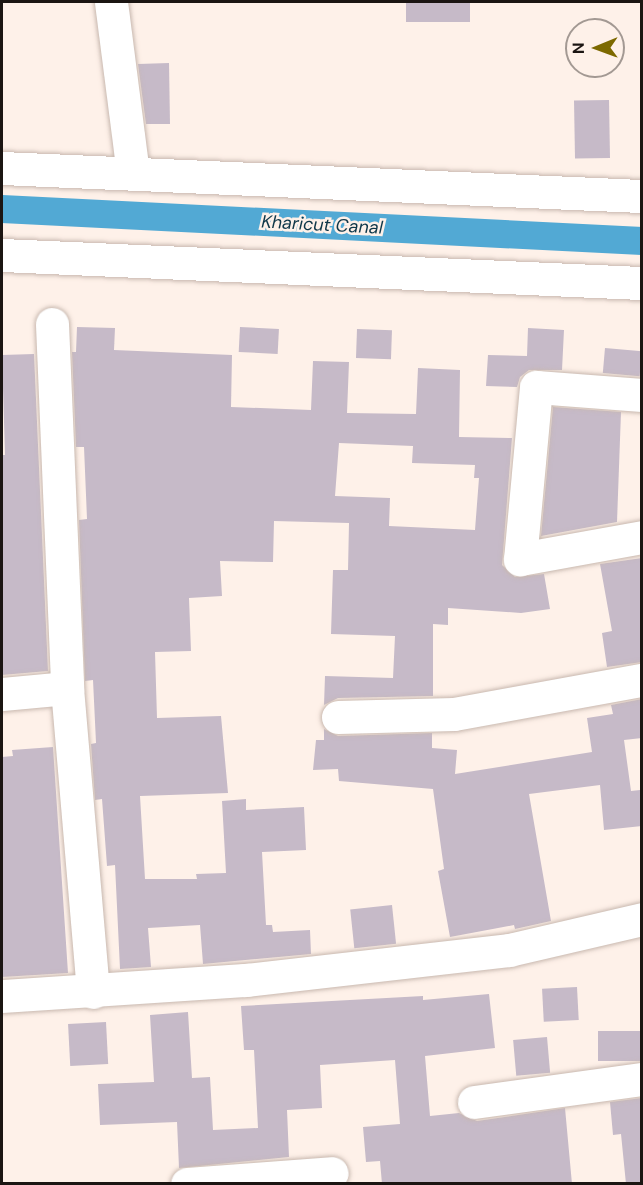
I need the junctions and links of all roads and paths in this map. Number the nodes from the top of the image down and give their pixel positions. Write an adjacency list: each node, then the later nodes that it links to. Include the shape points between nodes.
1 (111, 2): 3 (street)
2 (2, 168): 3 (street)
3 (134, 174): 4 (street)
4 (642, 196)
5 (2, 255): 6 (street)
6 (642, 283)
7 (52, 324): 11 (street)
8 (642, 395): 9 (street, via 536,387 520,559)
9 (642, 537)
10 (642, 680): 13 (street, via 454,714)
11 (67, 688): 12 (street); 15 (street)
12 (2, 694)
13 (338, 717)
14 (642, 919): 15 (street, via 508,950 246,980)
15 (93, 992): 16 (street)
16 (2, 996)
17 (642, 1079): 18 (street)
18 (474, 1102)
19 (332, 1173): 20 (street)
20 (187, 1184)

